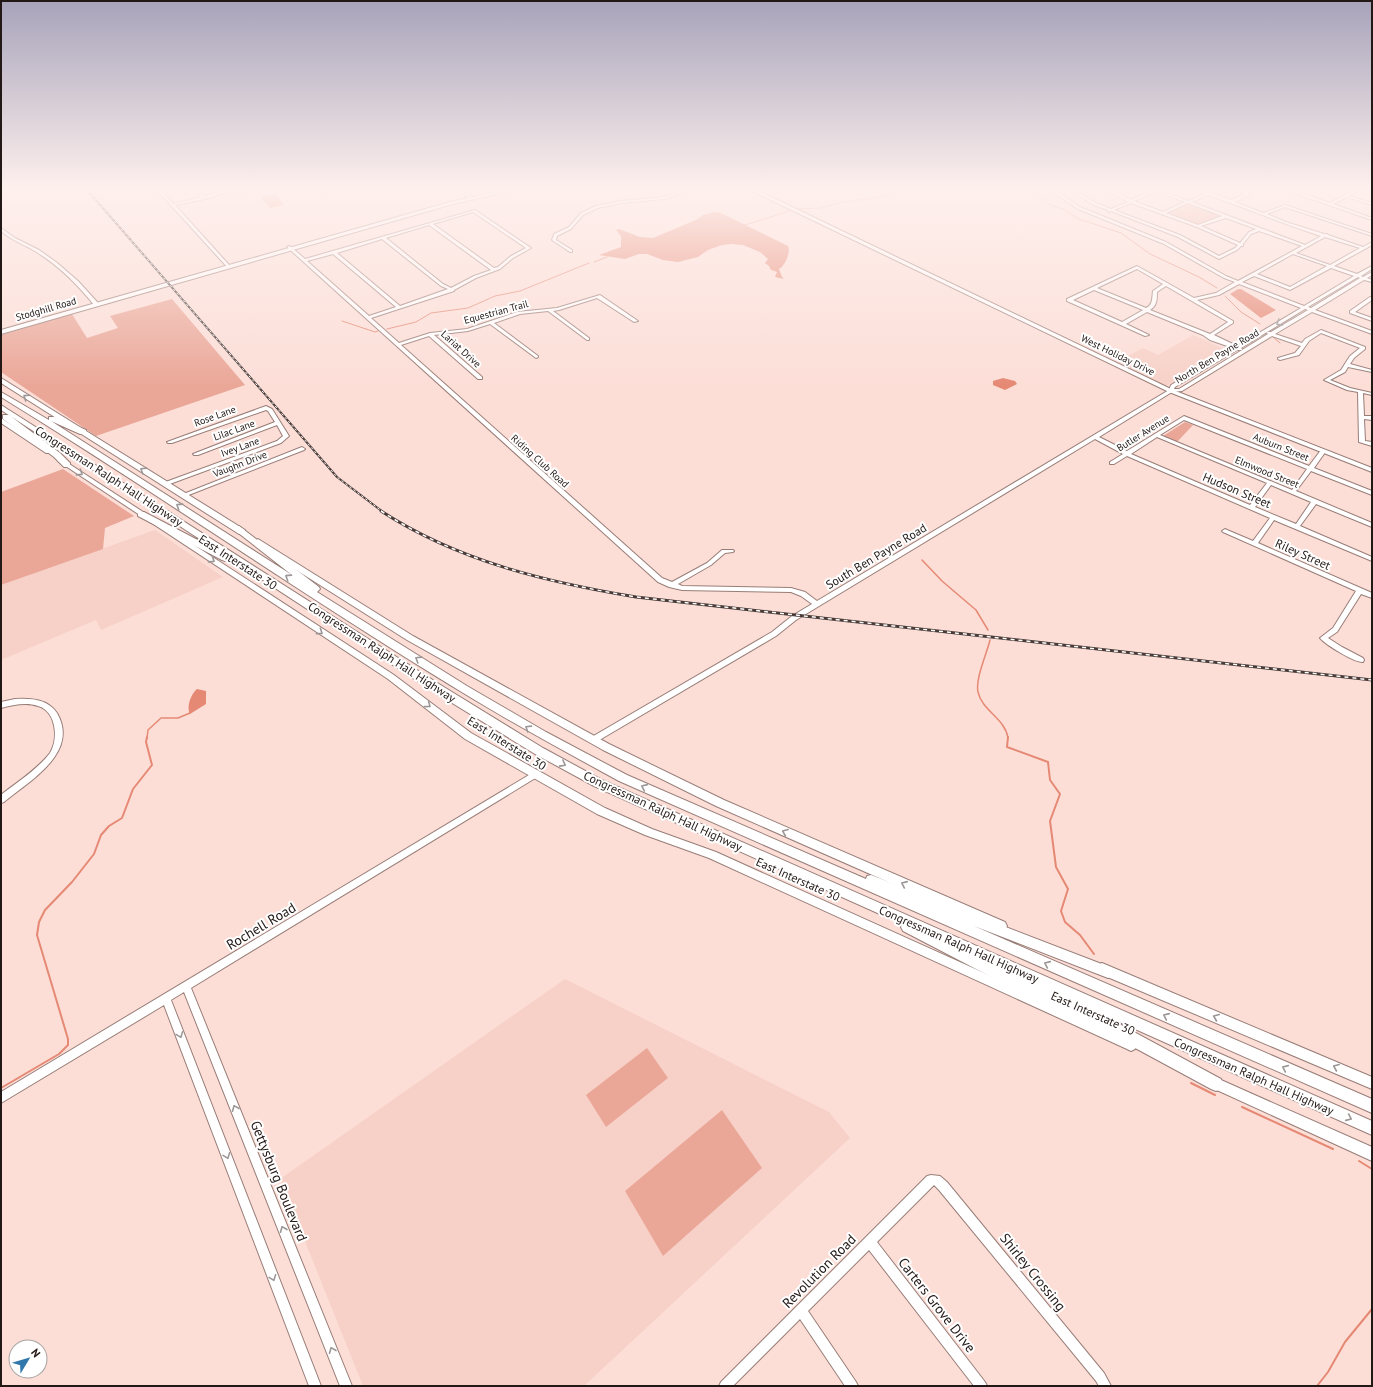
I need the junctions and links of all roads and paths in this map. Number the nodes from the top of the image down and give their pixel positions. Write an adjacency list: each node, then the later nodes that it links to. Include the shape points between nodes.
1 (44, 256): 31 (street, via 63,269)
2 (219, 256): 16 (street)
3 (263, 256): 16 (main road)
4 (298, 256): 15 (street, Riding Club Road)
5 (322, 256): 15 (street)
6 (338, 256): 32 (street)
7 (405, 256): 28 (street)
8 (474, 256): 19 (street)
9 (514, 256): 19 (street)
10 (888, 256): 65 (main road, West Holiday Drive)
11 (1186, 256): 25 (street)
12 (1288, 256): 21 (street)
13 (1301, 256): 17 (street)
14 (1348, 256): 17 (street)
15 (304, 261): 37 (street, Riding Club Road)
16 (228, 266): 31 (main road)
17 (1329, 266): 21 (street, via 1290,288); 22 (street)
18 (1372, 267): 22 (street, North Ben Payne Road)
19 (494, 270): 28 (street)
20 (1372, 273): 23 (street, North Ben Payne Road)
21 (1253, 274): 25 (street)
22 (1357, 276): 23 (street); 33 (street, North Ben Payne Road)
23 (1363, 278): 24 (street); 36 (street, North Ben Payne Road)
24 (1372, 281)
25 (1238, 283): 30 (street, via 1217,294); 33 (street)
26 (1166, 284): 27 (street, via 1137,267); 30 (street); 35 (street, via 1155,291 1154,303)
27 (1093, 288): 35 (street); 41 (street, via 1070,300)
28 (452, 290): 32 (street)
29 (1372, 299): 38 (street, via 1352,312)
30 (1192, 300): 49 (street, via 1230,322)
31 (95, 303): 42 (main road, Stodghill Road); 44 (main road, Stodghill Road)
32 (399, 308): 37 (street)
33 (1303, 308): 36 (street); 43 (street, North Ben Payne Road, one-way to 43)
34 (550, 311): 39 (street, Equestrian Trail, via 598,296); 40 (street, Equestrian Trail, via 523,312); 51 (street)
35 (1146, 311): 41 (street); 49 (street)
36 (1310, 311): 45 (street); 47 (street, North Ben Payne Road); 50 (street)
37 (368, 318): 52 (street, Riding Club Road)
38 (1372, 320)
39 (636, 321)
40 (492, 323): 46 (street, Equestrian Trail, via 468,330); 56 (street)
41 (1122, 324): 48 (street)
42 (1, 328)
43 (1265, 331): 47 (street); 54 (street, North Ben Payne Road)
44 (1, 332)
45 (1372, 333)
46 (430, 334): 52 (street, Equestrian Trail); 62 (street, Lariat Drive)
47 (1271, 334): 53 (street); 55 (street, North Ben Payne Road)
48 (1147, 335)
49 (1208, 336): 54 (street)
50 (1372, 337)
51 (588, 339)
52 (398, 345): 105 (street, Riding Club Road, via 660,580)
53 (1303, 345): 57 (street, via 1297,354); 58 (street, via 1321,331 1364,348 1352,357)
54 (1237, 348): 55 (street); 60 (street, North Ben Payne Road)
55 (1244, 351): 61 (street, North Ben Payne Road)
56 (536, 357)
57 (1280, 359)
58 (1348, 364): 59 (street); 66 (street, via 1343,372 1326,380)
59 (1372, 371)
60 (1194, 373): 61 (street); 65 (street, North Ben Payne Road, via 1173,386)
61 (1202, 377): 65 (street, North Ben Payne Road, via 1180,390)
62 (480, 378)
63 (1, 380): 76 (main road, one-way to 63)
64 (1, 392): 76 (highway, via 55,421); 110 (highway, Congressman Ralph Hall Highway, one-way to 64)
65 (1171, 392): 78 (street, South Ben Payne Road); 82 (main road, West Holiday Drive)
66 (1360, 392): 67 (street); 71 (street)
67 (1372, 394)
68 (1, 407): 107 (highway, Congressman Ralph Hall Highway)
69 (266, 408): 75 (street, Ivey Lane); 79 (street, Rose Lane)
70 (1, 414): 86 (highway)
71 (1361, 417): 73 (street); 80 (street, via 1362,442)
72 (1184, 418): 77 (street, Butler Avenue); 87 (street, Auburn Street)
73 (1372, 418)
74 (1, 420): 86 (main road, East Interstate 30)
75 (278, 423): 83 (street, Lilac Lane); 90 (street, Ivey Lane, via 286,436 282,441)
76 (83, 432): 90 (main road, one-way to 76)
77 (1156, 435): 84 (street, Butler Avenue); 89 (street, Elmwood Street)
78 (1096, 437): 84 (street, Hudson Street); 109 (street, South Ben Payne Road)
79 (170, 442)
80 (1372, 444)
81 (302, 449): 93 (street, Vaughn Drive)
82 (1324, 451): 87 (street); 88 (main road, West Holiday Drive)
83 (196, 454)
84 (1127, 454): 85 (street, Butler Avenue); 95 (street, Hudson Street)
85 (1112, 463)
86 (67, 465): 96 (main road, East Interstate 30, one-way to 96)
87 (1311, 468): 91 (street); 92 (street, Auburn Street)
88 (1372, 470)
89 (1270, 483): 91 (street, Elmwood Street); 95 (street)
90 (165, 484): 93 (main road)
91 (1293, 492): 94 (street, Elmwood Street)
92 (1372, 493)
93 (184, 495): 100 (main road)
94 (1316, 501): 98 (street, Elmwood Street); 99 (street)
95 (1251, 508): 97 (street, Hudson Street)
96 (141, 514): 107 (highway); 114 (main road, East Interstate 30, one-way to 114, via 391,677 468,736)
97 (1273, 517): 99 (street, Hudson Street); 102 (street)
98 (1372, 524)
99 (1297, 527): 104 (street, Hudson Street)
100 (236, 528): 110 (highway, via 338,605); 113 (main road, via 410,638)
101 (1225, 531): 102 (street, Riley Street)
102 (1254, 544): 106 (street, Riley Street)
103 (731, 551): 105 (street, via 724,551 709,564)
104 (1372, 559)
105 (671, 585): 109 (street, Riding Club Road, via 682,588 791,590 803,594)
106 (1359, 591): 108 (street, Riley Street); 111 (street, via 1335,630 1323,638 1350,657)
107 (293, 595): 117 (highway, Congressman Ralph Hall Highway, one-way to 117, via 435,687 539,751 598,783)
108 (1372, 596)
109 (817, 604): 113 (street, South Ben Payne Road, via 774,634)
110 (344, 614): 116 (highway, Congressman Ralph Hall Highway, one-way to 110, via 623,778 536,732)
111 (1360, 660)
112 (1, 705): 115 (street, via 18,701 39,702 48,706 60,730 55,750 47,761)
113 (593, 740): 118 (main road, one-way to 113, via 720,804)
114 (534, 775): 119 (street, Rochell Road); 122 (main road, East Interstate 30, via 632,825 712,855)
115 (1, 800)
116 (680, 802): 118 (highway, via 901,892); 124 (highway, Congressman Ralph Hall Highway, one-way to 116)
117 (853, 897): 122 (highway, via 925,938 1092,1017); 125 (highway, Congressman Ralph Hall Highway, one-way to 125)
118 (1108, 972): 121 (main road, one-way to 118)
119 (186, 986): 120 (street, Rochell Road); 131 (street, Gettysburg Boulevard, one-way to 119)
120 (166, 998): 123 (street, Rochell Road); 130 (street, one-way to 130)
121 (1372, 1083)
122 (1216, 1084): 126 (main road, East Interstate 30)
123 (1, 1098)
124 (1372, 1106)
125 (1372, 1128)
126 (1372, 1154)
127 (936, 1180): 128 (street, Revolution Road, via 927,1183); 135 (street, Shirley Crossing, via 1075,1346)
128 (870, 1242): 129 (street, Revolution Road); 134 (street, Carters Grove Drive)
129 (800, 1310): 132 (street, Revolution Road); 133 (street)
130 (315, 1386)
131 (346, 1386)
132 (725, 1386)
133 (852, 1386)
134 (981, 1386)
135 (1105, 1386)

